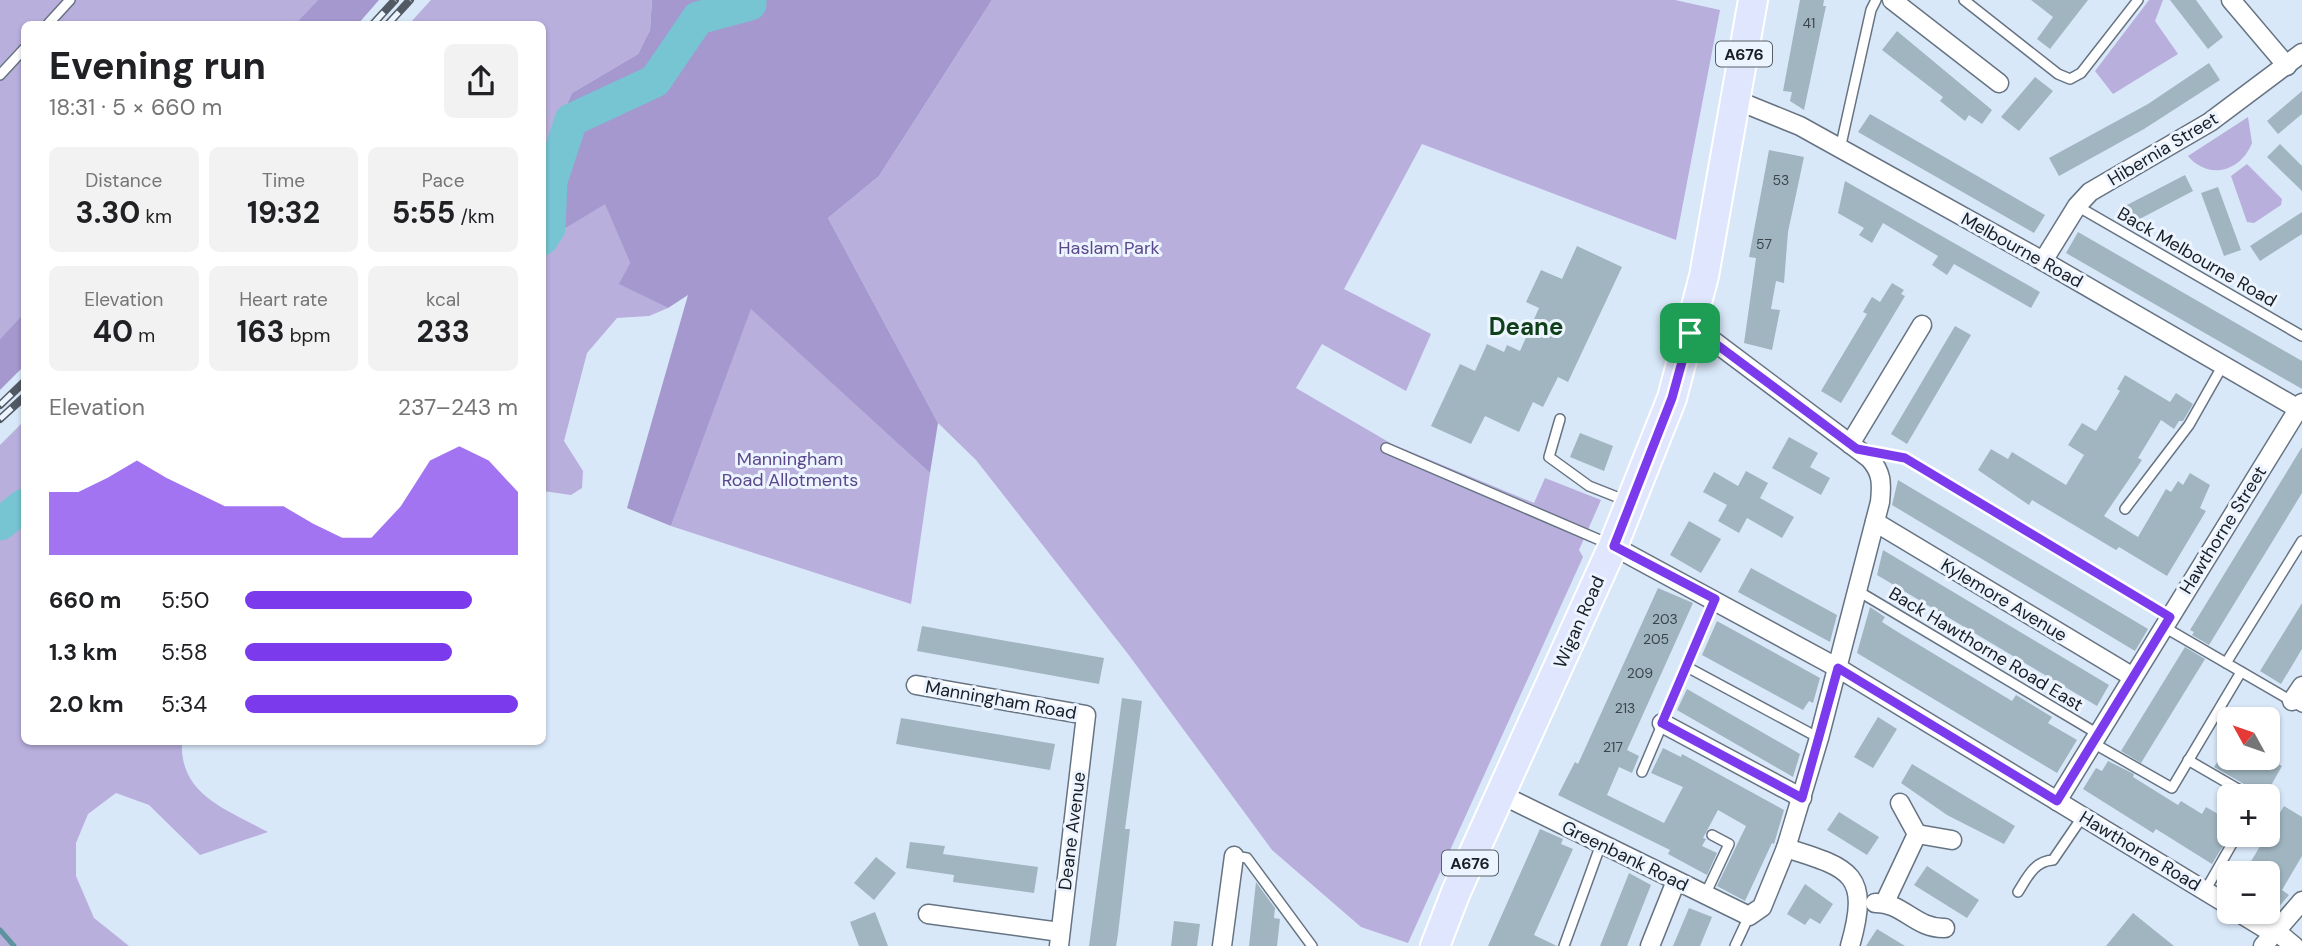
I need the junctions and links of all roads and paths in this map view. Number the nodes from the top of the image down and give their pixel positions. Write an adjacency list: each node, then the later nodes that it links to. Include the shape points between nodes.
1 (70, 0): 8 (lane)
2 (1753, 0): 16 (main road, Wigan Road / A676)
3 (1877, 0): 17 (lane)
4 (1892, 0): 11 (street)
5 (1965, 0): 6 (lane, via 2070,79 2081,73)
6 (2138, 0)
7 (2231, 0): 12 (street)
8 (51, 21)
9 (21, 52): 13 (lane)
10 (2302, 53): 12 (street, Hibernia Street)
11 (1976, 65): 14 (street); 15 (street)
12 (2287, 66): 18 (street, Hibernia Street, via 2210,122 2090,192)
13 (0, 75)
14 (1965, 80)
15 (1999, 83)
16 (1736, 100): 17 (street, Melbourne Road); 21 (main road, Wigan Road / A676)
17 (1840, 149): 19 (street, Melbourne Road)
18 (2077, 206): 19 (street, Hibernia Street); 22 (lane, Back Melbourne Road)
19 (2043, 261): 23 (street, Melbourne Road)
20 (1922, 325): 26 (street)
21 (1690, 333): 26 (street, via 1712,341); 28 (main road, Wigan Road / A676, via 1672,398)
22 (2302, 336)
23 (2223, 365): 24 (street, Melbourne Road); 29 (lane, via 2189,425)
24 (2301, 407): 35 (street, Hawthorne Street)
25 (1560, 419): 28 (lane, via 1549,457 1589,486)
26 (1854, 446): 30 (street, via 1879,469 1882,481); 35 (lane, via 1905,458)
27 (1386, 448): 32 (lane)
28 (1632, 503): 32 (main road, Wigan Road / A676)
29 (2125, 509)
30 (1875, 522): 33 (street); 40 (street, Kylemore Avenue)
31 (2302, 541): 36 (lane)
32 (1614, 546): 34 (street, Hawthorne Road); 50 (main road, Wigan Road / A676)
33 (1858, 591): 38 (street); 46 (lane, Back Hawthorne Road East)
34 (1715, 599): 37 (lane); 38 (street, Hawthorne Road)
35 (2166, 622): 36 (lane); 40 (street, Hawthorne Street)
36 (2226, 663): 39 (lane)
37 (1687, 667): 44 (lane); 45 (lane)
38 (1838, 668): 45 (street); 52 (street, Hawthorne Road)
39 (2241, 672): 42 (lane); 47 (lane)
40 (2133, 677): 46 (street, Hawthorne Street)
41 (916, 685): 43 (street, Manningham Road)
42 (2299, 698)
43 (1086, 715): 75 (street, Deane Avenue)
44 (1662, 723): 48 (lane); 51 (street)
45 (1819, 738): 51 (street)
46 (2095, 738): 47 (lane, Back Hawthorne Road East, via 2172,788); 52 (street, Hawthorne Street)
47 (2188, 760): 49 (lane)
48 (1642, 772)
49 (2229, 784)
50 (1502, 795): 58 (street, Greenbank Road); 78 (main road, Wigan Road / A676)
51 (1802, 798): 60 (street)
52 (2057, 801): 54 (street, Hawthorne Road)
53 (1900, 803): 55 (street)
54 (2082, 816): 63 (street, Hawthorne Road); 64 (lane, via 2053,860 2036,866)
55 (1917, 834): 57 (street); 68 (street)
56 (1712, 835): 65 (lane, via 1729,844)
57 (1952, 840)
58 (1601, 844): 62 (street, Greenbank Road); 79 (lane)
59 (2230, 847): 63 (lane)
60 (1786, 848): 69 (street, via 1840,867 1850,876); 71 (street, via 1766,899 1756,914)
61 (1234, 856): 76 (lane, via 1247,858); 77 (street)
62 (1676, 881): 65 (street, Greenbank Road); 80 (street)
63 (2206, 891): 66 (street, Hawthorne Road)
64 (2018, 892)
65 (1705, 894): 71 (street, Greenbank Road)
66 (2217, 898)
67 (2302, 901): 74 (street)
68 (1885, 902): 69 (street); 73 (street, via 1923,926)
69 (1859, 903): 82 (street)
70 (928, 914): 75 (street)
71 (1749, 916): 81 (lane)
72 (2254, 924): 74 (street)
73 (1945, 928)
74 (2271, 937): 83 (street)
75 (1060, 939)
76 (1312, 944)
77 (1222, 946)
78 (1435, 946)
79 (1564, 946)
80 (1650, 946)
81 (1735, 946)
82 (1850, 946)
83 (2294, 946)

